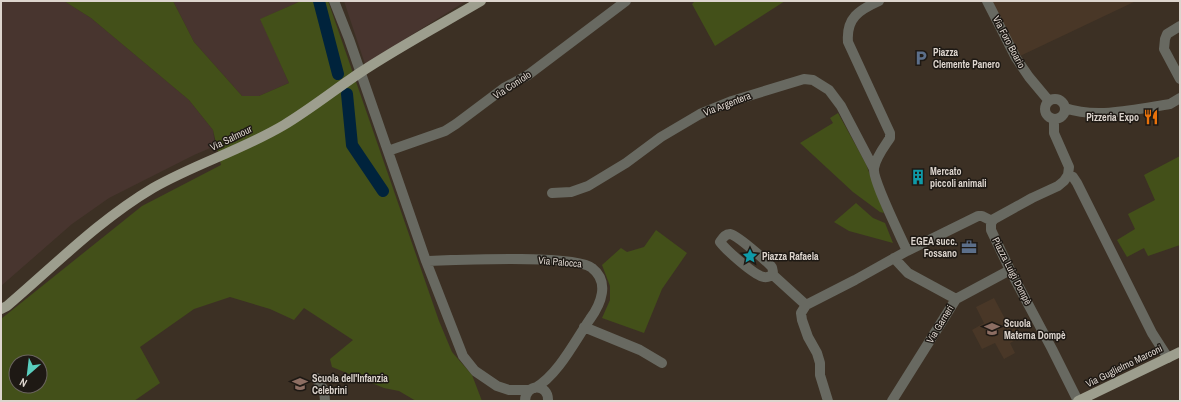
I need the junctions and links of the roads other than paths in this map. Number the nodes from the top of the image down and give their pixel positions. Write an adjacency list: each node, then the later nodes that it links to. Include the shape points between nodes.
1 (334, 1): 7 (street, Via Palocca)
2 (481, 1): 7 (main road, Via Salmour)
3 (626, 1): 13 (street, Via Coniolo, via 528,75 504,88 445,131)
4 (879, 1): 14 (street, via 856,15 847,32 848,42 890,133 890,138)
5 (987, 1): 10 (street, Via Foro Boario, via 1016,58)
6 (1180, 26): 8 (street, via 1167,34 1164,50)
7 (360, 73): 13 (street, Via Palocca); 25 (main road, Via Salmour, via 284,125 236,150 176,176 124,207)
8 (1180, 79)
9 (1180, 98): 11 (street, via 1170,104 1100,113 1077,112)
10 (1049, 101): 11 (street, via 1060,100); 12 (street, via 1045,110)
11 (1065, 108): 12 (street, via 1062,117)
12 (1054, 120): 15 (street, via 1054,133 1069,166)
13 (388, 151): 20 (street, Via Palocca)
14 (874, 169): 16 (street, Via Argentera, via 841,106 829,90 813,80 804,79 732,101 700,114 588,186 571,192); 18 (street, Via Argentera)
15 (1068, 175): 17 (street, via 1058,186); 28 (street, via 1078,183 1152,333)
16 (552, 193)
17 (992, 221): 18 (street, via 978,216); 21 (street, Piazza Luigi Dompè, via 991,230)
18 (907, 251): 19 (street)
19 (894, 258): 23 (street, via 908,273); 24 (street)
20 (426, 262): 26 (street, Via Palocca, via 544,259 584,263 598,273 602,289 597,310); 33 (street, Via Palocca, via 463,356 475,371 497,386)
21 (1010, 270): 23 (street, Via Garneri); 39 (street, Piazza Luigi Dompè)
22 (773, 275): 22 (street, via 772,267 738,238 731,234 723,237 720,242 725,248 758,275 765,278); 24 (street)
23 (956, 299): 38 (street, Via Garneri)
24 (806, 305): 37 (street, via 801,313 802,320 820,363 820,375)
25 (1, 309)
26 (584, 327): 29 (street, via 640,350); 30 (street, Via Palocca)
27 (1180, 352): 28 (main road, Via Guglielmo Marconi)
28 (1168, 358): 39 (main road, Via Guglielmo Marconi)
29 (662, 363)
30 (553, 374): 32 (street, Via Palocca); 34 (street, Via Palocca)
31 (316, 378): 35 (street, via 324,390)
32 (532, 389): 33 (street, Via Palocca); 34 (street, Via Palocca, via 542,389); 36 (street, Via Palocca, via 525,397)
33 (509, 390): 36 (street, Via Palocca)
34 (548, 399)
35 (325, 401)
36 (525, 401)
37 (828, 401)
38 (892, 401)
39 (1078, 401)

